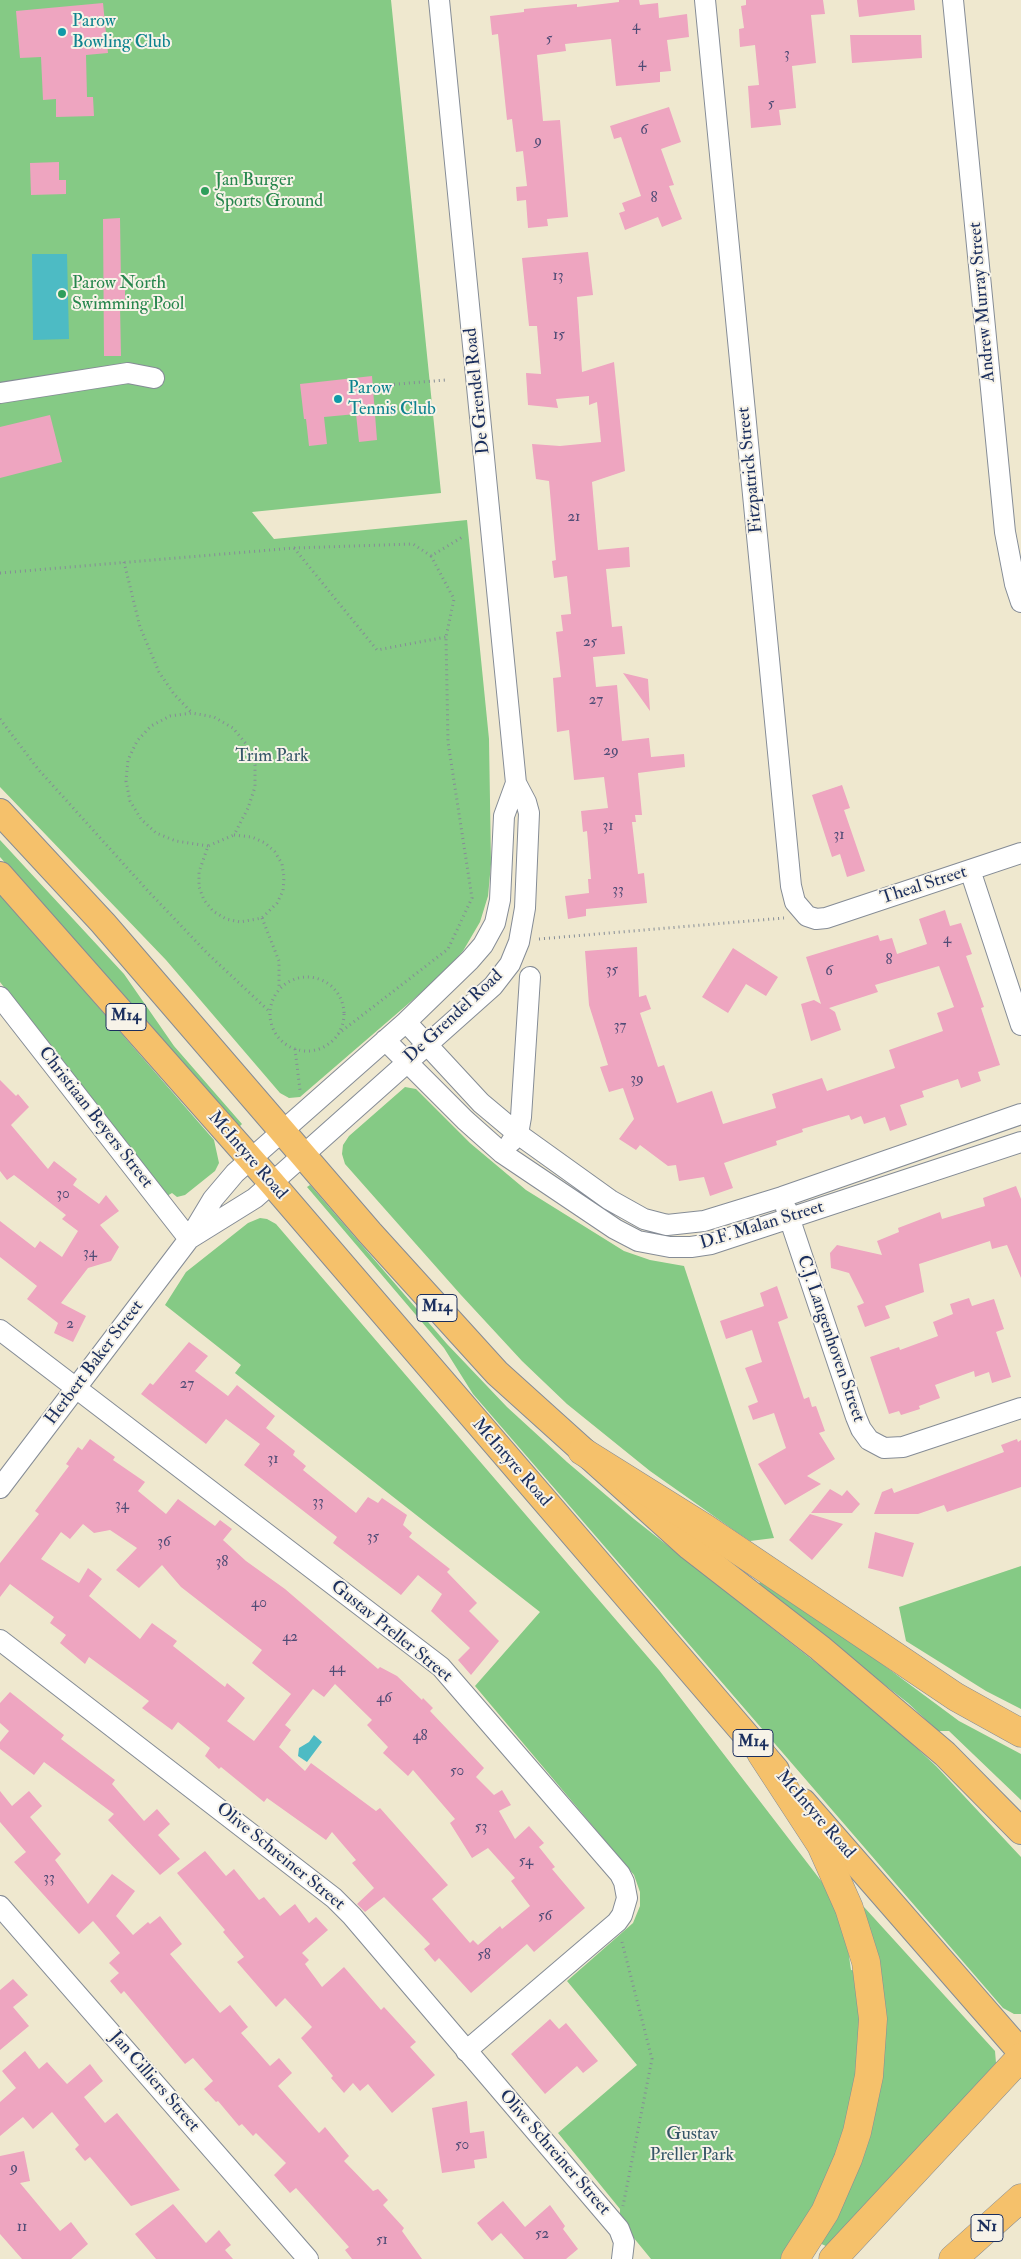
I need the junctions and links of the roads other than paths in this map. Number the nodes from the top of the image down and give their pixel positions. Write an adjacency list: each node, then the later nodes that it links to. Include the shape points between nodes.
1 (440, 0): 7 (street, De Grendel Road)
2 (705, 0): 12 (street, Fitzpatrick Street, via 791,886 795,902)
3 (954, 0): 6 (street, Andrew Murray Street, via 1005,532)
4 (154, 378): 5 (street, via 128,373)
5 (0, 393)
6 (1021, 602)
7 (516, 783): 15 (street, De Grendel Road, via 504,816 500,900 495,922 484,945); 18 (street, De Grendel Road, via 529,813 525,908 519,942 510,964 493,986)
8 (0, 812): 21 (main road, M14, via 103,923)
9 (1021, 853): 10 (street, Theal Street)
10 (970, 870): 12 (street, Theal Street); 16 (street)
11 (0, 875): 26 (main road, McIntyre Road / M14)
12 (816, 917)
13 (530, 978): 22 (street, De Grendel Road)
14 (0, 997): 30 (street, Christiaan Beyers Street)
15 (406, 1022): 17 (street, De Grendel Road); 18 (street, D.F. Malan Street)
16 (1021, 1025)
17 (385, 1040): 19 (street, D.F. Malan Street); 21 (street, De Grendel Road)
18 (426, 1044): 19 (street, De Grendel Road); 22 (street, D.F. Malan Street, via 481,1103)
19 (406, 1062): 24 (street, D.F. Malan Street); 25 (street, De Grendel Road)
20 (1021, 1114): 28 (street, D.F. Malan Street)
21 (283, 1130): 25 (main road, M14); 26 (street, De Grendel Road)
22 (518, 1134): 24 (street); 28 (street, D.F. Malan Street, via 610,1200 644,1219 687,1224)
23 (1021, 1142): 29 (street, D.F. Malan Street)
24 (502, 1153): 29 (street, D.F. Malan Street, via 638,1241 691,1247 711,1244)
25 (304, 1154): 27 (street, De Grendel Road); 34 (main road, M14, via 370,1233 497,1373)
26 (251, 1159): 27 (main road, McIntyre Road / M14); 30 (street, Herbert Baker Street, via 214,1199)
27 (271, 1182): 30 (street, Herbert Baker Street, via 255,1198); 38 (main road, McIntyre Road / M14)
28 (782, 1197): 29 (street, C.J. Langenhoven Street)
29 (790, 1219): 33 (street, C.J. Langenhoven Street, via 856,1417 869,1440 884,1448 904,1447)
30 (189, 1239): 32 (street, Herbert Baker Street)
31 (0, 1330): 32 (street, Gustav Preller Street)
32 (76, 1388): 35 (street, Herbert Baker Street); 41 (street, Gustav Preller Street, via 448,1674 620,1874 627,1898 617,1922)
33 (1021, 1408)
34 (582, 1451): 37 (highway, via 705,1528 939,1686); 39 (main road, M14, via 690,1547 820,1648 946,1754)
35 (0, 1488)
36 (0, 1640): 41 (street, Olive Schreiner Street, via 334,1898)
37 (1021, 1733)
38 (761, 1753): 42 (main road, McIntyre Road / M14); 47 (highway, via 820,1845 850,1908 866,1962 873,2019 869,2076 857,2132 825,2212)
39 (1021, 1831)
40 (0, 1906): 45 (street, Jan Cilliers Street)
41 (466, 2051): 46 (street, Olive Schreiner Street, via 619,2229 624,2242)
42 (1021, 2052)
43 (1021, 2057): 48 (highway)
44 (1021, 2198): 49 (highway, N1)
45 (308, 2259)
46 (622, 2259)
47 (796, 2259)
48 (833, 2259)
49 (952, 2259)

